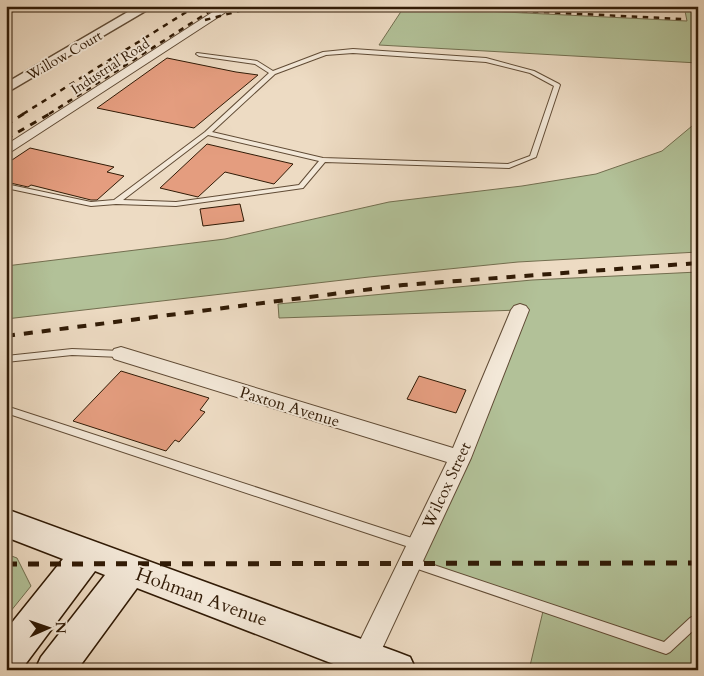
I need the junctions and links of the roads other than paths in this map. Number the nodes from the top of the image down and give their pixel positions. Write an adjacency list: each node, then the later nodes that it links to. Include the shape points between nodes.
1 (17, 6): 4 (street)
2 (148, 6): 7 (street, Willow Court)
3 (230, 6): 9 (street, Industrial Road)
4 (6, 11)
5 (199, 54): 6 (lane, via 257,63)
6 (273, 73): 8 (lane); 10 (lane, via 325,53 353,51 486,60 532,72 557,85 532,157 509,166)
7 (6, 89)
8 (207, 133): 10 (lane); 12 (lane)
9 (6, 151)
10 (323, 160): 12 (lane, via 301,187 176,204)
11 (6, 186): 12 (lane, via 91,204)
12 (116, 202)
13 (520, 310): 17 (street, Wilcox Street)
14 (121, 354): 15 (lane, via 72,352); 17 (street, Paxton Avenue)
15 (6, 359)
16 (6, 409): 19 (lane)
17 (460, 458): 19 (street, Wilcox Street)
18 (6, 523): 20 (main road, Hohman Avenue)
19 (414, 553): 22 (lane, via 666,648); 23 (street, Wilcox Street)
20 (88, 554): 21 (main road, Hohman Avenue); 24 (main road)
21 (130, 570): 23 (main road, Hohman Avenue); 25 (main road)
22 (694, 622)
23 (365, 657): 26 (main road, Hohman Avenue)
24 (6, 659)
25 (54, 670)
26 (397, 670)

